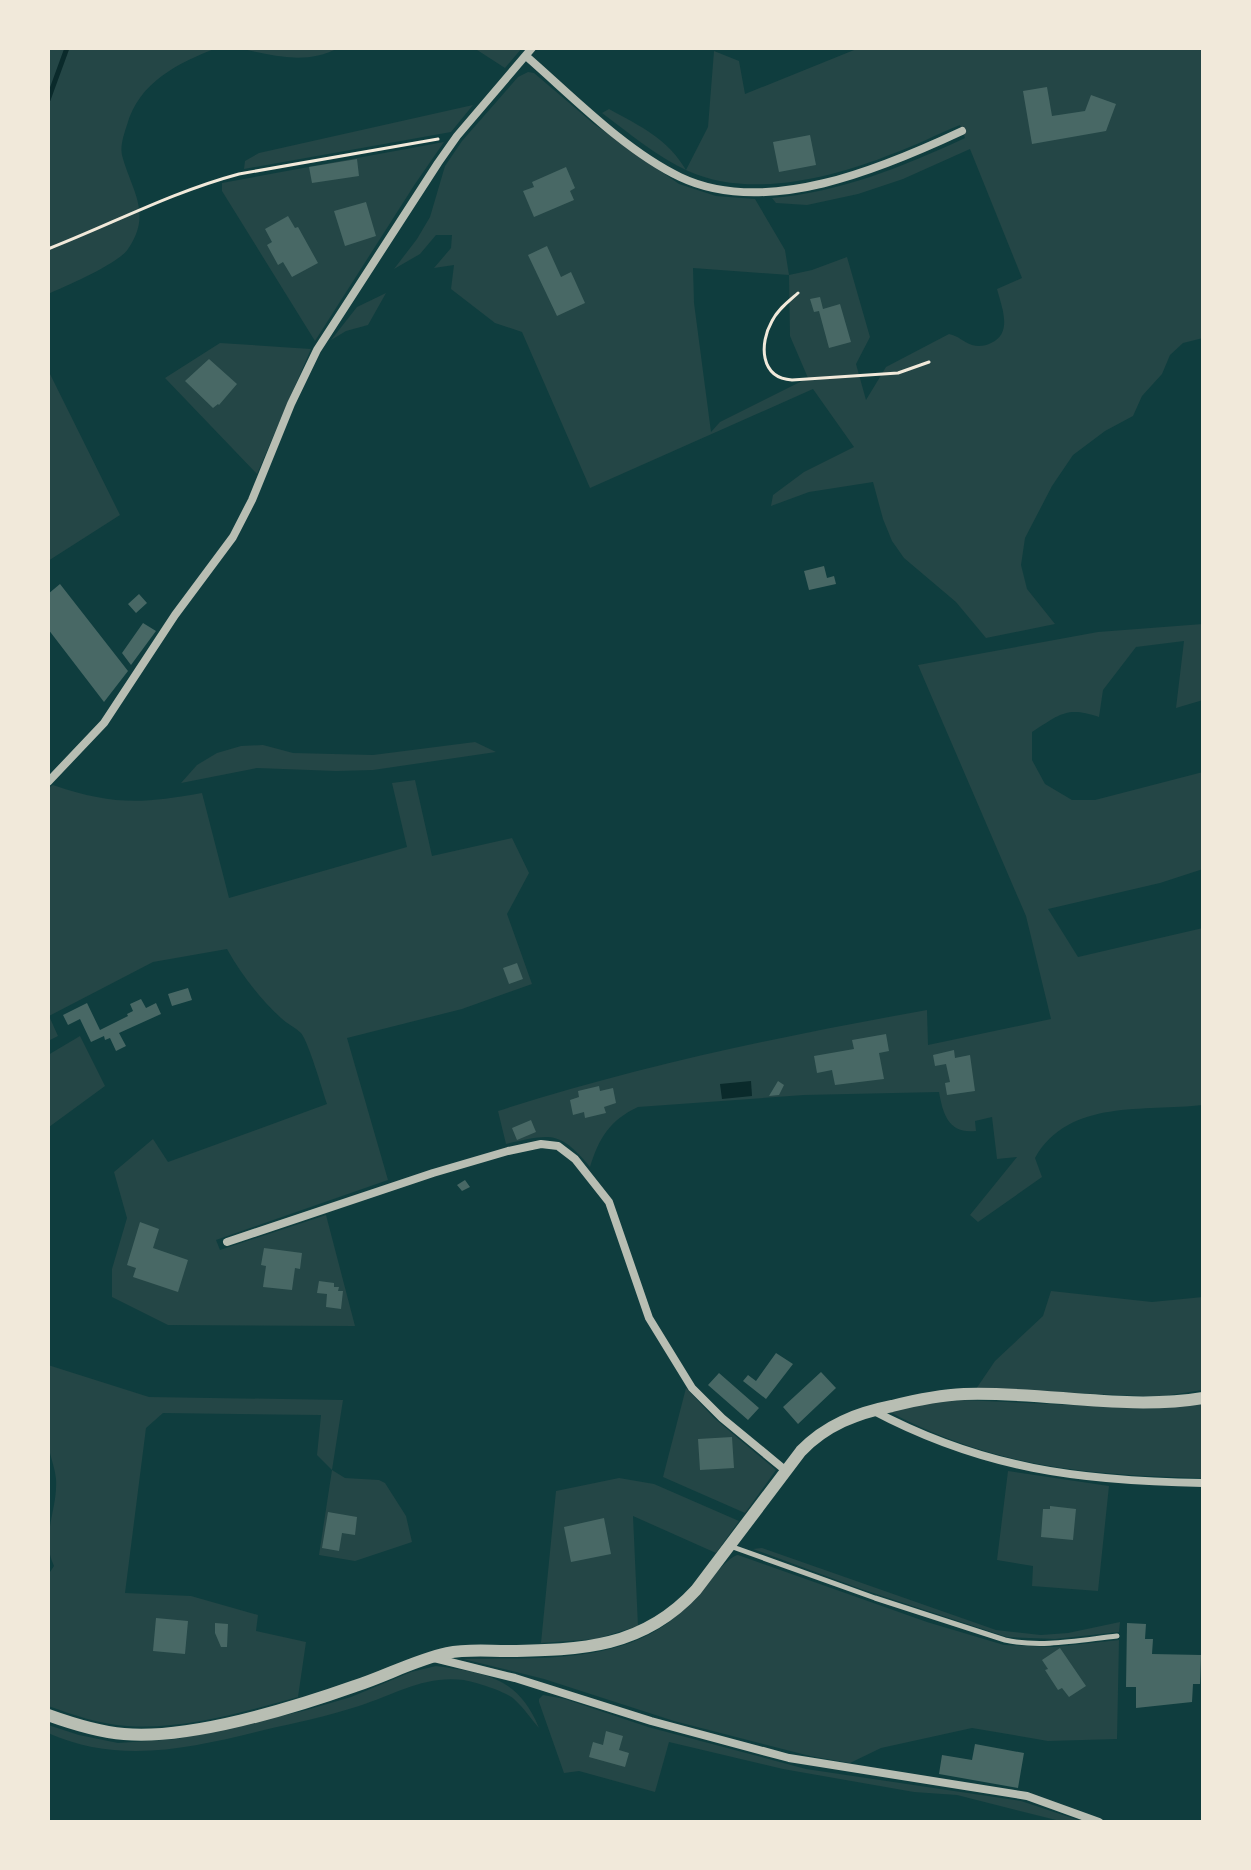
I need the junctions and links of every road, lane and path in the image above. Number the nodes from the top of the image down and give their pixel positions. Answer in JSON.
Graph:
{"nodes":[{"id":1,"x":532,"y":48,"type":"edge"},
{"id":2,"x":526,"y":56,"type":"junction"},
{"id":3,"x":962,"y":131,"type":"dead end"},
{"id":4,"x":457,"y":136,"type":"junction"},
{"id":5,"x":48,"y":249,"type":"edge"},
{"id":6,"x":798,"y":293,"type":"dead end"},
{"id":7,"x":929,"y":362,"type":"dead end"},
{"id":8,"x":48,"y":782,"type":"edge"},
{"id":9,"x":227,"y":1242,"type":"dead end"},
{"id":10,"x":1203,"y":1398,"type":"edge"},
{"id":11,"x":872,"y":1410,"type":"junction"},
{"id":12,"x":785,"y":1470,"type":"junction"},
{"id":13,"x":1203,"y":1483,"type":"edge"},
{"id":14,"x":729,"y":1545,"type":"junction"},
{"id":15,"x":1117,"y":1636,"type":"dead end"},
{"id":16,"x":432,"y":1657,"type":"junction"},
{"id":17,"x":48,"y":1715,"type":"edge"},
{"id":18,"x":1099,"y":1822,"type":"edge"}],
"edges":[{"from":1,"to":2,"type":"street"},
{"from":2,"to":3,"type":"street"},
{"from":2,"to":4,"type":"street"},
{"from":4,"to":5,"type":"path"},
{"from":4,"to":8,"type":"street"},
{"from":6,"to":7,"type":"path"},
{"from":9,"to":12,"type":"street"},
{"from":10,"to":11,"type":"street"},
{"from":11,"to":12,"type":"street"},
{"from":11,"to":13,"type":"street"},
{"from":12,"to":14,"type":"street"},
{"from":14,"to":15,"type":"lane"},
{"from":14,"to":16,"type":"street"},
{"from":16,"to":17,"type":"street"},
{"from":16,"to":18,"type":"street"}]}
